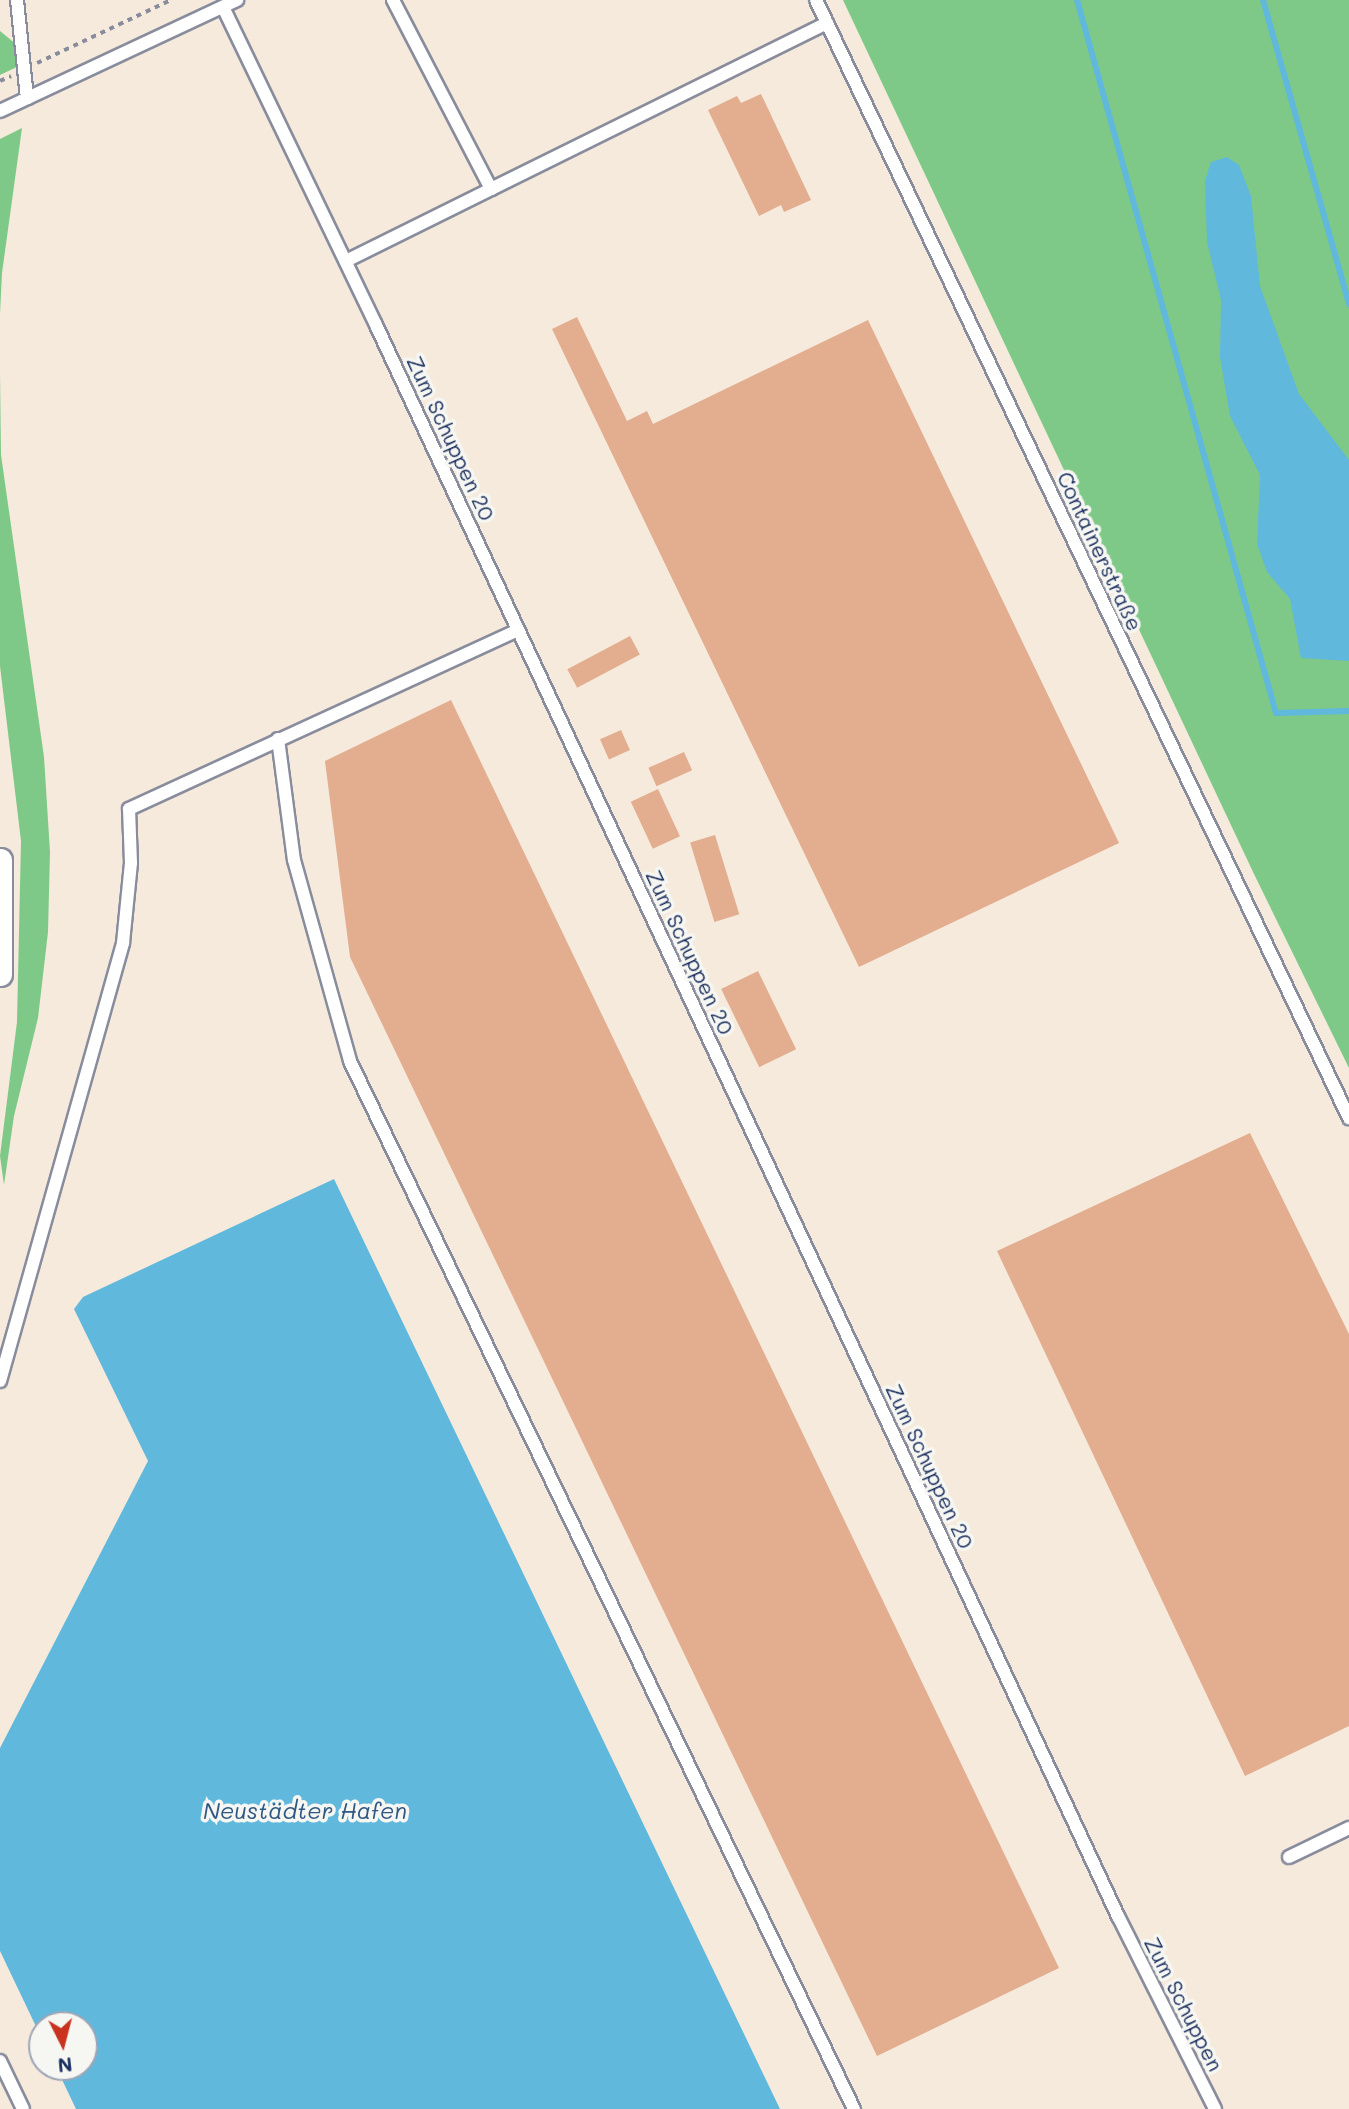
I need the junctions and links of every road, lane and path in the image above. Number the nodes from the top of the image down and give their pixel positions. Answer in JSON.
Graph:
{"nodes":[{"id":1,"x":18,"y":0,"type":"edge"},
{"id":2,"x":171,"y":0,"type":"edge"},
{"id":3,"x":237,"y":0,"type":"edge"},
{"id":4,"x":393,"y":0,"type":"edge"},
{"id":5,"x":816,"y":0,"type":"edge"},
{"id":6,"x":223,"y":7,"type":"junction"},
{"id":7,"x":827,"y":23,"type":"junction"},
{"id":8,"x":24,"y":69,"type":"junction"},
{"id":9,"x":0,"y":81,"type":"edge"},
{"id":10,"x":27,"y":98,"type":"junction"},
{"id":11,"x":0,"y":111,"type":"edge"},
{"id":12,"x":491,"y":189,"type":"junction"},
{"id":13,"x":346,"y":261,"type":"junction"},
{"id":14,"x":518,"y":630,"type":"junction"},
{"id":15,"x":278,"y":739,"type":"junction"},
{"id":16,"x":0,"y":860,"type":"edge"},
{"id":17,"x":0,"y":974,"type":"edge"},
{"id":18,"x":1349,"y":1118,"type":"edge"},
{"id":19,"x":0,"y":1381,"type":"edge"},
{"id":20,"x":1349,"y":1828,"type":"edge"},
{"id":21,"x":1289,"y":1857,"type":"dead end"},
{"id":22,"x":1118,"y":1916,"type":"joint"},
{"id":23,"x":0,"y":2061,"type":"edge"},
{"id":24,"x":23,"y":2109,"type":"edge"},
{"id":25,"x":854,"y":2109,"type":"edge"},
{"id":26,"x":1215,"y":2109,"type":"edge"}],
"edges":[{"from":1,"to":8,"type":"lane"},
{"from":2,"to":8,"type":"path"},
{"from":3,"to":6,"type":"lane"},
{"from":4,"to":12,"type":"lane"},
{"from":5,"to":7,"type":"lane","name":"Containerstraße"},
{"from":6,"to":10,"type":"lane"},
{"from":6,"to":13,"type":"lane","name":"Zum Schuppen 20"},
{"from":7,"to":12,"type":"lane"},
{"from":7,"to":18,"type":"lane","name":"Containerstraße"},
{"from":8,"to":9,"type":"path"},
{"from":8,"to":10,"type":"lane"},
{"from":10,"to":11,"type":"lane"},
{"from":12,"to":13,"type":"lane"},
{"from":13,"to":14,"type":"lane","name":"Zum Schuppen 20"},
{"from":14,"to":15,"type":"lane"},
{"from":14,"to":22,"type":"lane","name":"Zum Schuppen 20"},
{"from":15,"to":19,"type":"lane"},
{"from":15,"to":25,"type":"lane"},
{"from":16,"to":17,"type":"street"},
{"from":20,"to":21,"type":"lane"},
{"from":22,"to":26,"type":"lane","name":"Zum Schuppen"},
{"from":23,"to":24,"type":"lane"}]}
